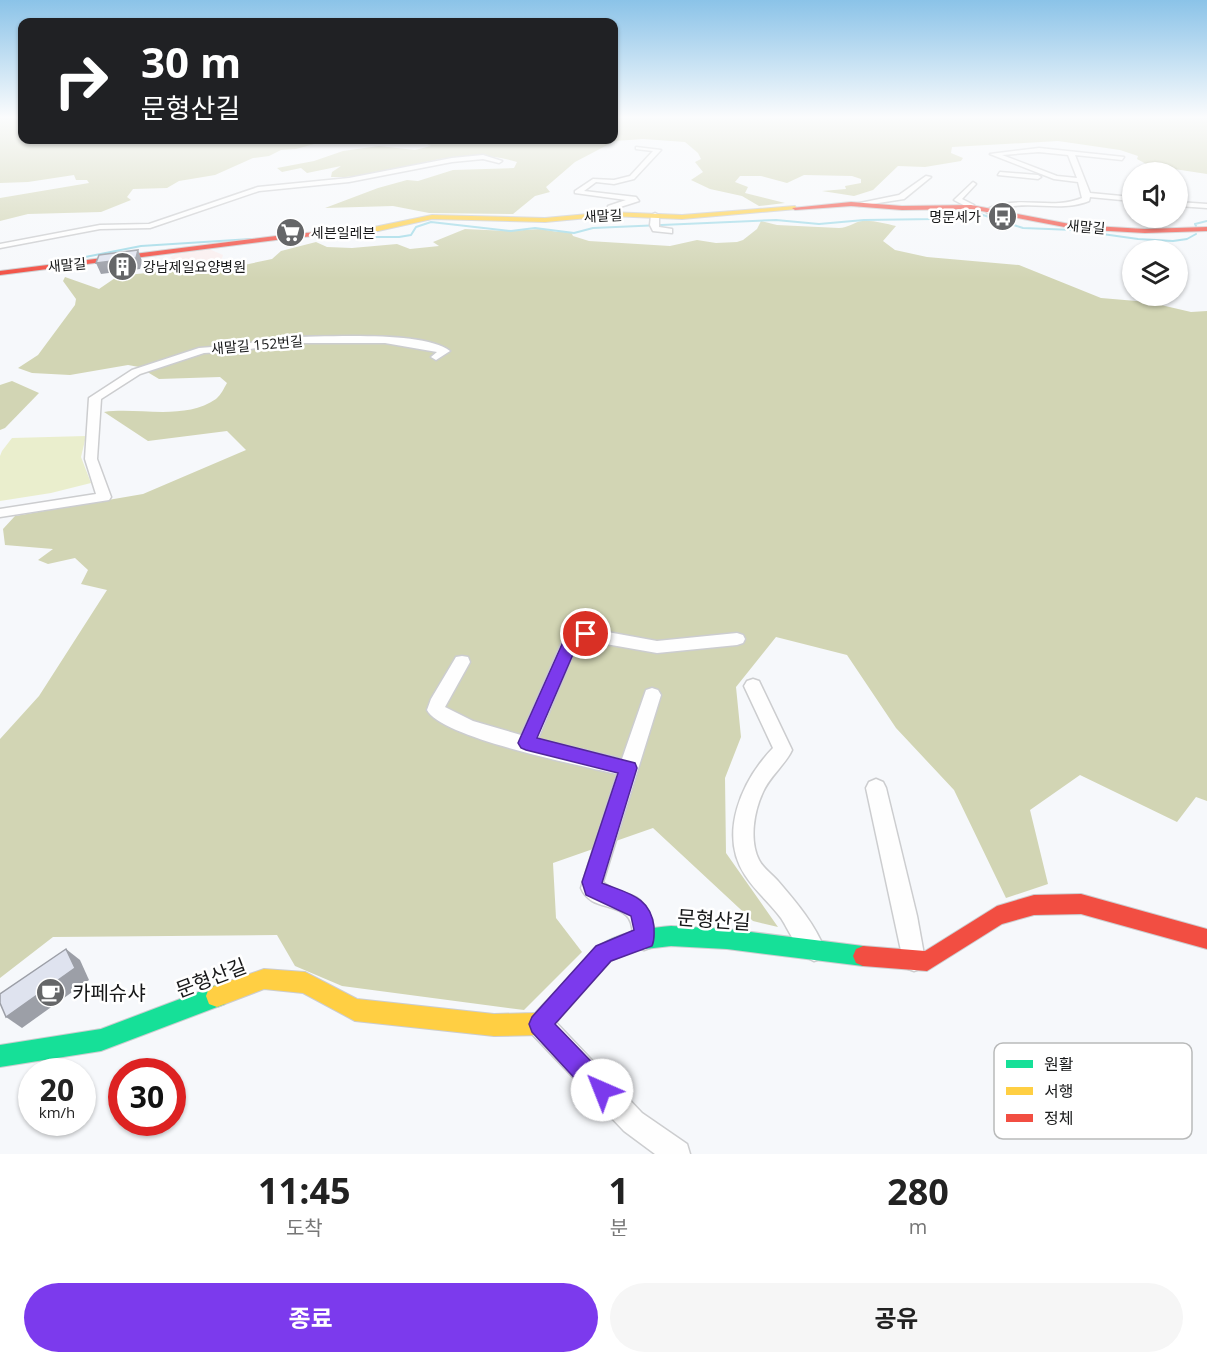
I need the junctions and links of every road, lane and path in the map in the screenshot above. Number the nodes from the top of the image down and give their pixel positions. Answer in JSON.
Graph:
{"nodes":[{"id":1,"x":391,"y":172,"type":"edge"},
{"id":2,"x":638,"y":172,"type":"edge"},
{"id":3,"x":1040,"y":172,"type":"edge"},
{"id":4,"x":1078,"y":172,"type":"edge"},
{"id":5,"x":1000,"y":174,"type":"dead end"},
{"id":6,"x":928,"y":177,"type":"dead end"},
{"id":7,"x":1056,"y":178,"type":"junction"},
{"id":8,"x":1082,"y":180,"type":"junction"},
{"id":9,"x":973,"y":184,"type":"dead end"},
{"id":10,"x":1086,"y":195,"type":"junction"},
{"id":11,"x":1122,"y":199,"type":"edge"},
{"id":12,"x":1188,"y":203,"type":"edge"},
{"id":13,"x":859,"y":204,"type":"junction"},
{"id":14,"x":1207,"y":206,"type":"edge"},
{"id":15,"x":971,"y":207,"type":"junction"},
{"id":16,"x":990,"y":211,"type":"junction"},
{"id":17,"x":610,"y":214,"type":"junction"},
{"id":18,"x":655,"y":223,"type":"junction"},
{"id":19,"x":1207,"y":229,"type":"edge"},
{"id":20,"x":669,"y":231,"type":"dead end"},
{"id":21,"x":0,"y":246,"type":"edge"},
{"id":22,"x":0,"y":273,"type":"edge"},
{"id":23,"x":436,"y":357,"type":"dead end"},
{"id":24,"x":0,"y":513,"type":"edge"},
{"id":25,"x":737,"y":639,"type":"dead end"},
{"id":26,"x":462,"y":662,"type":"dead end"},
{"id":27,"x":753,"y":686,"type":"dead end"},
{"id":28,"x":652,"y":695,"type":"dead end"},
{"id":29,"x":526,"y":743,"type":"junction"},
{"id":30,"x":628,"y":768,"type":"junction"},
{"id":31,"x":876,"y":788,"type":"dead end"},
{"id":32,"x":644,"y":939,"type":"junction"},
{"id":33,"x":1207,"y":939,"type":"edge"},
{"id":34,"x":814,"y":950,"type":"junction"},
{"id":35,"x":914,"y":960,"type":"junction"},
{"id":36,"x":540,"y":1024,"type":"junction"},
{"id":37,"x":0,"y":1056,"type":"edge"},
{"id":38,"x":677,"y":1154,"type":"edge"}],
"edges":[{"from":1,"to":21,"type":"street"},
{"from":2,"to":17,"type":"street"},
{"from":3,"to":7,"type":"street"},
{"from":4,"to":8,"type":"street"},
{"from":5,"to":7,"type":"street"},
{"from":6,"to":13,"type":"street"},
{"from":7,"to":8,"type":"street"},
{"from":8,"to":10,"type":"street"},
{"from":9,"to":15,"type":"street"},
{"from":10,"to":11,"type":"street"},
{"from":10,"to":16,"type":"street"},
{"from":12,"to":14,"type":"street"},
{"from":13,"to":15,"type":"street","name":"새말길"},
{"from":13,"to":18,"type":"street","name":"새말길"},
{"from":15,"to":16,"type":"street","name":"새말길"},
{"from":16,"to":19,"type":"street","name":"새말길"},
{"from":17,"to":18,"type":"street","name":"새말길"},
{"from":17,"to":22,"type":"street","name":"새말길"},
{"from":18,"to":20,"type":"street"},
{"from":23,"to":24,"type":"street","name":"새말길 152번길"},
{"from":25,"to":29,"type":"street"},
{"from":26,"to":29,"type":"street"},
{"from":27,"to":34,"type":"street"},
{"from":28,"to":30,"type":"street"},
{"from":29,"to":30,"type":"street"},
{"from":30,"to":32,"type":"street"},
{"from":31,"to":35,"type":"street"},
{"from":32,"to":34,"type":"street","name":"문형산길"},
{"from":32,"to":36,"type":"street","name":"문형산길"},
{"from":33,"to":35,"type":"street","name":"문형산길"},
{"from":34,"to":35,"type":"street","name":"문형산길"},
{"from":36,"to":37,"type":"street","name":"문형산길"},
{"from":36,"to":38,"type":"street"}]}
